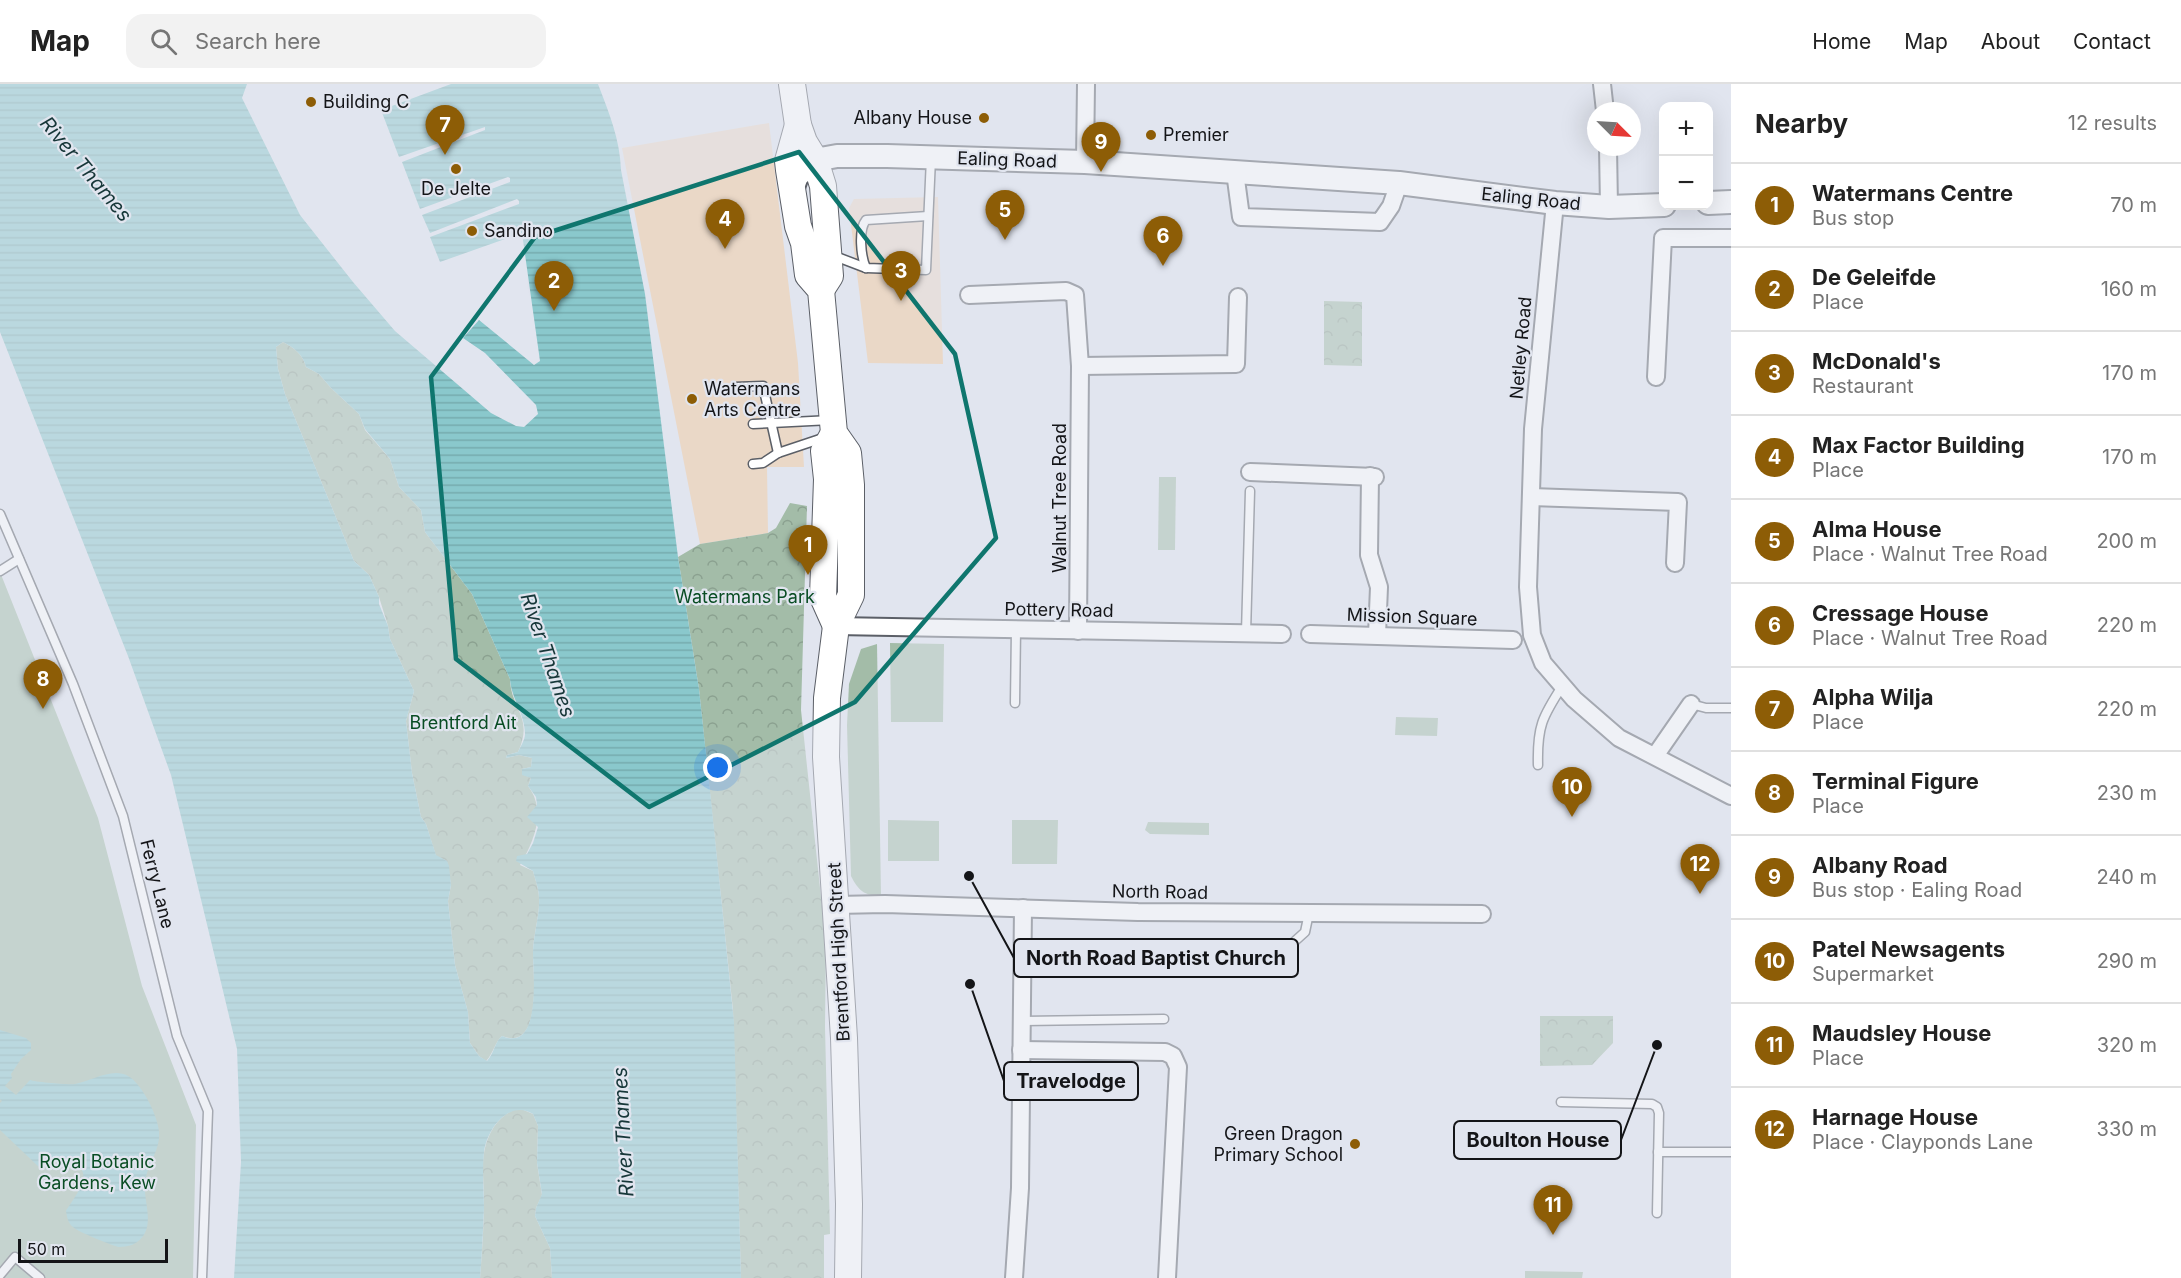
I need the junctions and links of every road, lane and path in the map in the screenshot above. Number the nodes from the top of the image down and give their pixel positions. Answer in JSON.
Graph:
{"nodes":[{"id":1,"x":792,"y":84,"type":"edge"},
{"id":2,"x":1086,"y":84,"type":"edge"},
{"id":3,"x":1602,"y":84,"type":"edge"},
{"id":4,"x":1604,"y":102,"type":"edge"},
{"id":5,"x":798,"y":125,"type":"junction"},
{"id":6,"x":1608,"y":156,"type":"edge"},
{"id":7,"x":931,"y":157,"type":"junction"},
{"id":8,"x":815,"y":160,"type":"junction"},
{"id":9,"x":1085,"y":162,"type":"junction"},
{"id":10,"x":1235,"y":172,"type":"junction"},
{"id":11,"x":1399,"y":183,"type":"junction"},
{"id":12,"x":793,"y":187,"type":"junction"},
{"id":13,"x":1731,"y":202,"type":"edge"},
{"id":14,"x":1555,"y":203,"type":"junction"},
{"id":15,"x":1713,"y":203,"type":"edge"},
{"id":16,"x":1659,"y":205,"type":"edge"},
{"id":17,"x":1610,"y":207,"type":"junction"},
{"id":18,"x":928,"y":216,"type":"junction"},
{"id":19,"x":1731,"y":238,"type":"edge"},
{"id":20,"x":829,"y":254,"type":"junction"},
{"id":21,"x":866,"y":268,"type":"junction"},
{"id":22,"x":821,"y":290,"type":"junction"},
{"id":23,"x":969,"y":295,"type":"dead end"},
{"id":24,"x":1238,"y":297,"type":"dead end"},
{"id":25,"x":1080,"y":366,"type":"junction"},
{"id":26,"x":1656,"y":377,"type":"dead end"},
{"id":27,"x":735,"y":387,"type":"dead end"},
{"id":28,"x":753,"y":424,"type":"dead end"},
{"id":29,"x":772,"y":424,"type":"junction"},
{"id":30,"x":833,"y":426,"type":"junction"},
{"id":31,"x":778,"y":453,"type":"junction"},
{"id":32,"x":753,"y":464,"type":"dead end"},
{"id":33,"x":1250,"y":472,"type":"dead end"},
{"id":34,"x":1250,"y":491,"type":"dead end"},
{"id":35,"x":1531,"y":497,"type":"junction"},
{"id":36,"x":0,"y":514,"type":"edge"},
{"id":37,"x":19,"y":559,"type":"junction"},
{"id":38,"x":1675,"y":563,"type":"dead end"},
{"id":39,"x":0,"y":571,"type":"edge"},
{"id":40,"x":836,"y":626,"type":"junction"},
{"id":41,"x":1016,"y":629,"type":"junction"},
{"id":42,"x":1078,"y":631,"type":"junction"},
{"id":43,"x":1246,"y":633,"type":"junction"},
{"id":44,"x":1282,"y":634,"type":"dead end"},
{"id":45,"x":1310,"y":634,"type":"dead end"},
{"id":46,"x":1377,"y":635,"type":"junction"},
{"id":47,"x":1513,"y":640,"type":"dead end"},
{"id":48,"x":1563,"y":685,"type":"junction"},
{"id":49,"x":1015,"y":703,"type":"dead end"},
{"id":50,"x":1691,"y":704,"type":"joint"},
{"id":51,"x":1731,"y":708,"type":"edge"},
{"id":52,"x":1656,"y":756,"type":"junction"},
{"id":53,"x":1538,"y":765,"type":"dead end"},
{"id":54,"x":1731,"y":796,"type":"edge"},
{"id":55,"x":836,"y":905,"type":"junction"},
{"id":56,"x":1023,"y":908,"type":"junction"},
{"id":57,"x":1309,"y":913,"type":"junction"},
{"id":58,"x":1482,"y":914,"type":"dead end"},
{"id":59,"x":1232,"y":950,"type":"dead end"},
{"id":60,"x":1164,"y":1019,"type":"dead end"},
{"id":61,"x":1023,"y":1021,"type":"junction"},
{"id":62,"x":1022,"y":1050,"type":"junction"},
{"id":63,"x":1561,"y":1102,"type":"dead end"},
{"id":64,"x":1658,"y":1152,"type":"junction"},
{"id":65,"x":1731,"y":1152,"type":"edge"},
{"id":66,"x":1657,"y":1213,"type":"dead end"},
{"id":67,"x":0,"y":1275,"type":"edge"},
{"id":68,"x":40,"y":1278,"type":"edge"},
{"id":69,"x":202,"y":1278,"type":"edge"},
{"id":70,"x":848,"y":1278,"type":"edge"},
{"id":71,"x":1014,"y":1278,"type":"edge"},
{"id":72,"x":1167,"y":1278,"type":"edge"}],
"edges":[{"from":1,"to":5,"type":"main road","name":"Brentford High Street"},
{"from":2,"to":9,"type":"street"},
{"from":3,"to":4,"type":"street"},
{"from":5,"to":8,"type":"main road","name":"Brentford High Street"},
{"from":5,"to":12,"type":"main road","name":"Brentford High Street"},
{"from":6,"to":17,"type":"street"},
{"from":7,"to":8,"type":"main road","name":"Ealing Road"},
{"from":7,"to":9,"type":"main road","name":"Ealing Road"},
{"from":7,"to":18,"type":"lane"},
{"from":8,"to":12,"type":"main road"},
{"from":8,"to":20,"type":"main road","name":"Brentford High Street"},
{"from":9,"to":10,"type":"main road","name":"Ealing Road"},
{"from":10,"to":11,"type":"main road","name":"Ealing Road"},
{"from":10,"to":11,"type":"street"},
{"from":11,"to":14,"type":"main road","name":"Ealing Road"},
{"from":12,"to":22,"type":"main road","name":"Brentford High Street"},
{"from":13,"to":15,"type":"main road"},
{"from":14,"to":17,"type":"main road","name":"Ealing Road"},
{"from":14,"to":35,"type":"street","name":"Netley Road"},
{"from":16,"to":17,"type":"main road","name":"Ealing Road"},
{"from":18,"to":21,"type":"lane"},
{"from":18,"to":21,"type":"lane"},
{"from":19,"to":26,"type":"street"},
{"from":20,"to":21,"type":"lane"},
{"from":20,"to":22,"type":"main road","name":"Brentford High Street"},
{"from":22,"to":30,"type":"main road","name":"Brentford High Street"},
{"from":23,"to":25,"type":"street","name":"Walnut Tree Road"},
{"from":24,"to":25,"type":"street"},
{"from":25,"to":42,"type":"street","name":"Walnut Tree Road"},
{"from":27,"to":29,"type":"lane"},
{"from":28,"to":29,"type":"lane"},
{"from":29,"to":30,"type":"lane"},
{"from":29,"to":31,"type":"lane"},
{"from":30,"to":31,"type":"lane"},
{"from":30,"to":40,"type":"main road","name":"Brentford High Street"},
{"from":31,"to":32,"type":"lane"},
{"from":33,"to":46,"type":"street"},
{"from":34,"to":43,"type":"lane"},
{"from":35,"to":38,"type":"street"},
{"from":35,"to":48,"type":"street","name":"Netley Road"},
{"from":36,"to":37,"type":"lane","name":"Ferry Lane"},
{"from":37,"to":39,"type":"lane"},
{"from":37,"to":69,"type":"lane","name":"Ferry Lane"},
{"from":40,"to":41,"type":"street","name":"Pottery Road"},
{"from":40,"to":55,"type":"main road","name":"Brentford High Street"},
{"from":41,"to":42,"type":"street","name":"Pottery Road"},
{"from":41,"to":49,"type":"lane"},
{"from":42,"to":43,"type":"street","name":"Pottery Road"},
{"from":43,"to":44,"type":"street","name":"Pottery Road"},
{"from":45,"to":46,"type":"street","name":"Mission Square"},
{"from":46,"to":47,"type":"street","name":"Mission Square"},
{"from":48,"to":52,"type":"street"},
{"from":48,"to":53,"type":"lane"},
{"from":50,"to":51,"type":"lane"},
{"from":50,"to":52,"type":"street"},
{"from":52,"to":54,"type":"street"},
{"from":55,"to":56,"type":"street","name":"North Road"},
{"from":55,"to":70,"type":"main road","name":"Brentford High Street"},
{"from":56,"to":57,"type":"street","name":"North Road"},
{"from":56,"to":61,"type":"street"},
{"from":57,"to":58,"type":"street","name":"North Road"},
{"from":57,"to":59,"type":"lane"},
{"from":60,"to":61,"type":"lane"},
{"from":61,"to":62,"type":"street"},
{"from":62,"to":71,"type":"street"},
{"from":62,"to":72,"type":"street"},
{"from":63,"to":64,"type":"lane"},
{"from":64,"to":65,"type":"lane"},
{"from":64,"to":66,"type":"lane"},
{"from":67,"to":68,"type":"lane"}]}
